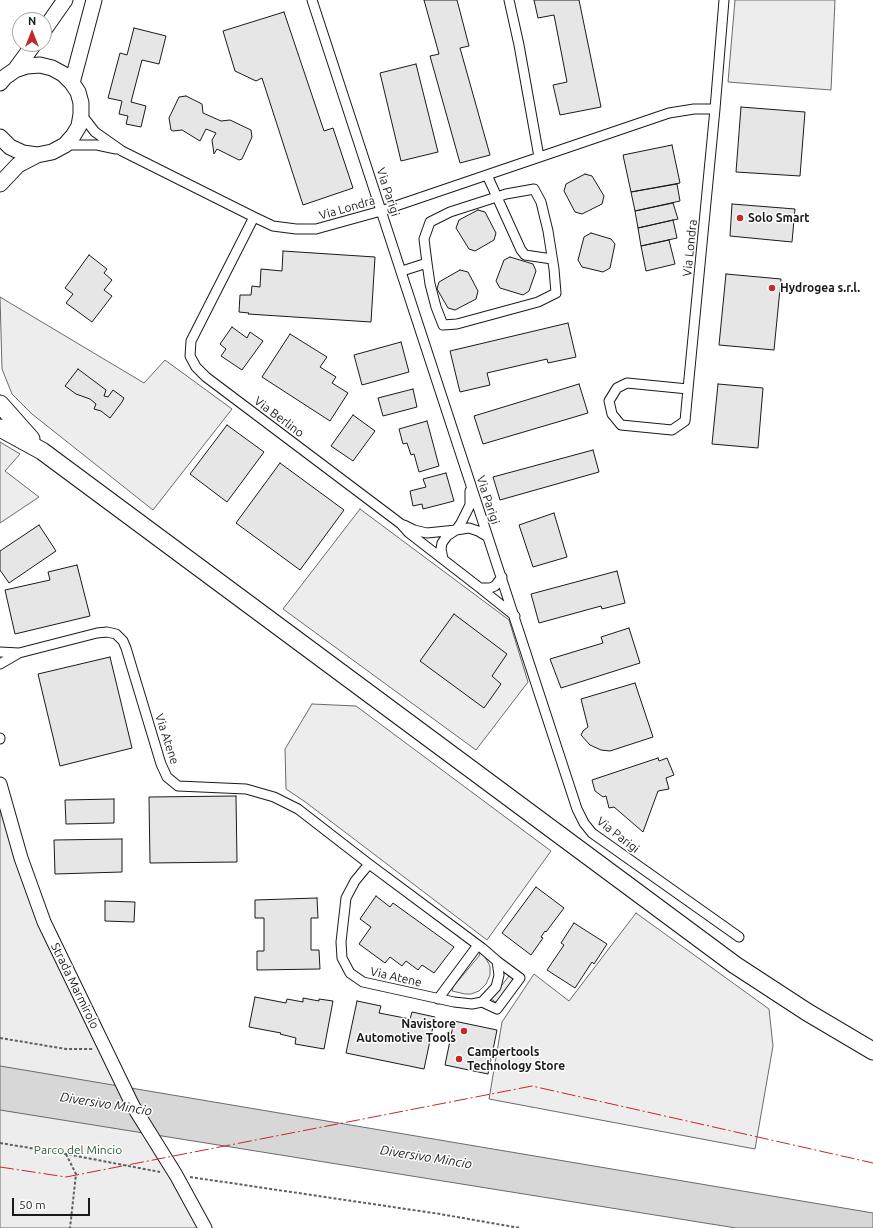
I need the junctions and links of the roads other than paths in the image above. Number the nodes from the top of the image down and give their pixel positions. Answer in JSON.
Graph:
{"nodes":[{"id":1,"x":65,"y":0,"type":"edge"},
{"id":2,"x":94,"y":0,"type":"edge"},
{"id":3,"x":312,"y":0,"type":"edge"},
{"id":4,"x":509,"y":0,"type":"edge"},
{"id":5,"x":724,"y":0,"type":"edge"},
{"id":6,"x":52,"y":19,"type":"edge"},
{"id":7,"x":28,"y":52,"type":"edge"},
{"id":8,"x":15,"y":70,"type":"junction"},
{"id":9,"x":0,"y":83,"type":"edge"},
{"id":10,"x":72,"y":83,"type":"junction"},
{"id":11,"x":715,"y":109,"type":"junction"},
{"id":12,"x":81,"y":114,"type":"junction"},
{"id":13,"x":0,"y":137,"type":"edge"},
{"id":14,"x":65,"y":145,"type":"junction"},
{"id":15,"x":122,"y":151,"type":"junction"},
{"id":16,"x":37,"y":155,"type":"junction"},
{"id":17,"x":539,"y":157,"type":"junction"},
{"id":18,"x":487,"y":175,"type":"junction"},
{"id":19,"x":0,"y":184,"type":"edge"},
{"id":20,"x":496,"y":197,"type":"junction"},
{"id":21,"x":381,"y":211,"type":"junction"},
{"id":22,"x":254,"y":217,"type":"junction"},
{"id":23,"x":552,"y":259,"type":"junction"},
{"id":24,"x":427,"y":263,"type":"junction"},
{"id":25,"x":402,"y":271,"type":"junction"},
{"id":26,"x":688,"y":389,"type":"junction"},
{"id":27,"x":0,"y":404,"type":"edge"},
{"id":28,"x":0,"y":428,"type":"edge"},
{"id":29,"x":42,"y":451,"type":"junction"},
{"id":30,"x":470,"y":482,"type":"junction"},
{"id":31,"x":401,"y":524,"type":"junction"},
{"id":32,"x":456,"y":530,"type":"junction"},
{"id":33,"x":488,"y":537,"type":"junction"},
{"id":34,"x":443,"y":558,"type":"junction"},
{"id":35,"x":502,"y":577,"type":"junction"},
{"id":36,"x":480,"y":588,"type":"junction"},
{"id":37,"x":515,"y":616,"type":"junction"},
{"id":38,"x":0,"y":652,"type":"edge"},
{"id":39,"x":19,"y":653,"type":"junction"},
{"id":40,"x":0,"y":664,"type":"edge"},
{"id":41,"x":0,"y":784,"type":"edge"},
{"id":42,"x":369,"y":864,"type":"junction"},
{"id":43,"x":738,"y":937,"type":"dead end"},
{"id":44,"x":478,"y":945,"type":"junction"},
{"id":45,"x":497,"y":961,"type":"junction"},
{"id":46,"x":438,"y":998,"type":"junction"},
{"id":47,"x":482,"y":1002,"type":"junction"},
{"id":48,"x":873,"y":1051,"type":"edge"},
{"id":49,"x":206,"y":1228,"type":"edge"}],
"edges":[{"from":1,"to":6,"type":"main road"},
{"from":2,"to":10,"type":"main road"},
{"from":3,"to":21,"type":"street","name":"Via Parigi"},
{"from":4,"to":17,"type":"street"},
{"from":5,"to":11,"type":"street","name":"Via Londra"},
{"from":7,"to":8,"type":"main road"},
{"from":8,"to":9,"type":"main road"},
{"from":8,"to":10,"type":"main road"},
{"from":10,"to":12,"type":"main road"},
{"from":11,"to":17,"type":"street","name":"Via Londra"},
{"from":11,"to":26,"type":"street","name":"Via Londra"},
{"from":12,"to":14,"type":"main road"},
{"from":12,"to":15,"type":"street","name":"Via Londra"},
{"from":13,"to":16,"type":"main road"},
{"from":14,"to":15,"type":"street","name":"Via Londra"},
{"from":14,"to":16,"type":"main road"},
{"from":15,"to":22,"type":"street","name":"Via Londra"},
{"from":16,"to":19,"type":"main road"},
{"from":17,"to":18,"type":"street","name":"Via Londra"},
{"from":18,"to":20,"type":"street"},
{"from":18,"to":21,"type":"street","name":"Via Londra"},
{"from":20,"to":23,"type":"street"},
{"from":20,"to":23,"type":"street"},
{"from":20,"to":24,"type":"street"},
{"from":21,"to":22,"type":"street","name":"Via Londra"},
{"from":21,"to":25,"type":"street","name":"Via Parigi"},
{"from":22,"to":31,"type":"street","name":"Via Berlino"},
{"from":23,"to":24,"type":"street"},
{"from":24,"to":25,"type":"street"},
{"from":25,"to":30,"type":"street","name":"Via Parigi"},
{"from":26,"to":26,"type":"street","name":"Via Londra"},
{"from":27,"to":29,"type":"highway"},
{"from":28,"to":29,"type":"highway"},
{"from":29,"to":48,"type":"highway"},
{"from":30,"to":32,"type":"street"},
{"from":30,"to":33,"type":"street","name":"Via Parigi"},
{"from":31,"to":32,"type":"street"},
{"from":31,"to":34,"type":"street","name":"Via Berlino"},
{"from":32,"to":33,"type":"street"},
{"from":32,"to":34,"type":"street"},
{"from":33,"to":35,"type":"street","name":"Via Parigi"},
{"from":34,"to":36,"type":"street","name":"Via Berlino"},
{"from":35,"to":36,"type":"street"},
{"from":35,"to":37,"type":"street","name":"Via Parigi"},
{"from":36,"to":37,"type":"street","name":"Via Berlino"},
{"from":37,"to":43,"type":"street","name":"Via Parigi"},
{"from":38,"to":39,"type":"street","name":"Via Atene"},
{"from":39,"to":40,"type":"street","name":"Via Atene"},
{"from":39,"to":42,"type":"street","name":"Via Atene"},
{"from":41,"to":49,"type":"main road","name":"Strada Marmirolo"},
{"from":42,"to":44,"type":"street","name":"Via Atene"},
{"from":42,"to":46,"type":"street","name":"Via Atene"},
{"from":44,"to":45,"type":"street","name":"Via Atene"},
{"from":44,"to":46,"type":"street"},
{"from":45,"to":47,"type":"street"},
{"from":45,"to":47,"type":"street","name":"Via Atene"},
{"from":46,"to":47,"type":"street","name":"Via Atene"}]}
